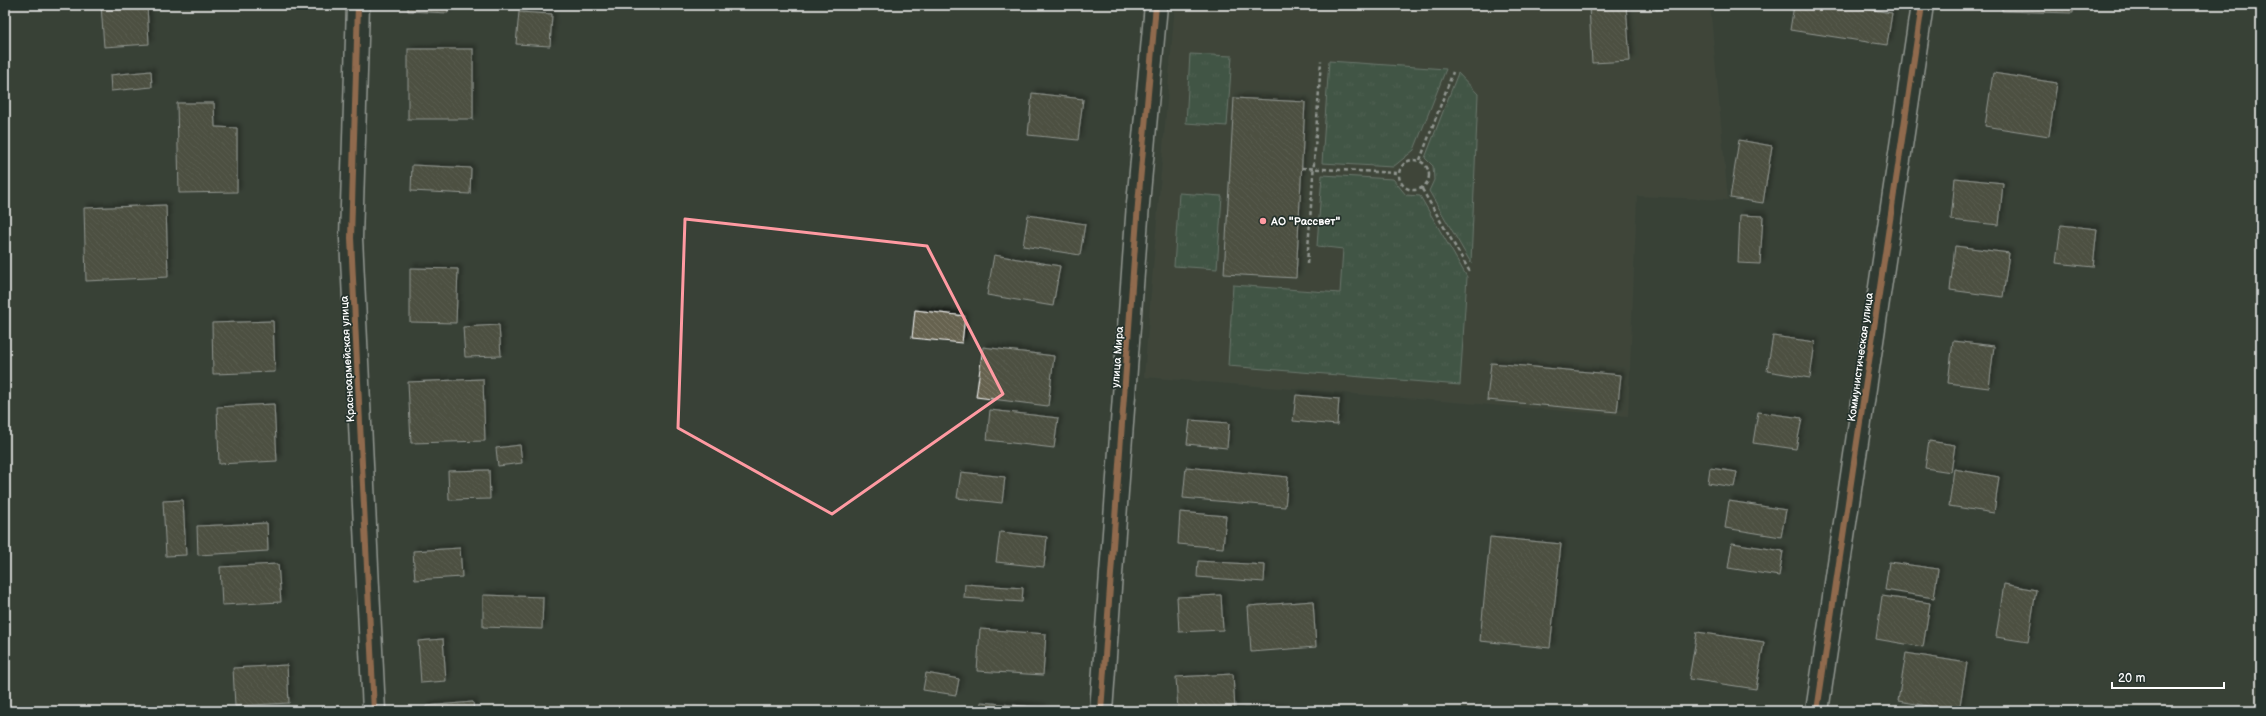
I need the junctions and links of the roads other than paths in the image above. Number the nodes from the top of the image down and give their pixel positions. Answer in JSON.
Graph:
{"nodes":[{"id":1,"x":358,"y":5,"type":"edge"},
{"id":2,"x":1156,"y":5,"type":"edge"},
{"id":3,"x":1922,"y":5,"type":"edge"},
{"id":4,"x":374,"y":711,"type":"edge"},
{"id":5,"x":1101,"y":711,"type":"edge"},
{"id":6,"x":1817,"y":711,"type":"edge"}],
"edges":[{"from":1,"to":4,"type":"street","name":"Красноармейская улица"},
{"from":2,"to":5,"type":"street","name":"улица Мира"},
{"from":3,"to":6,"type":"street","name":"Коммунистическая улица"}]}
